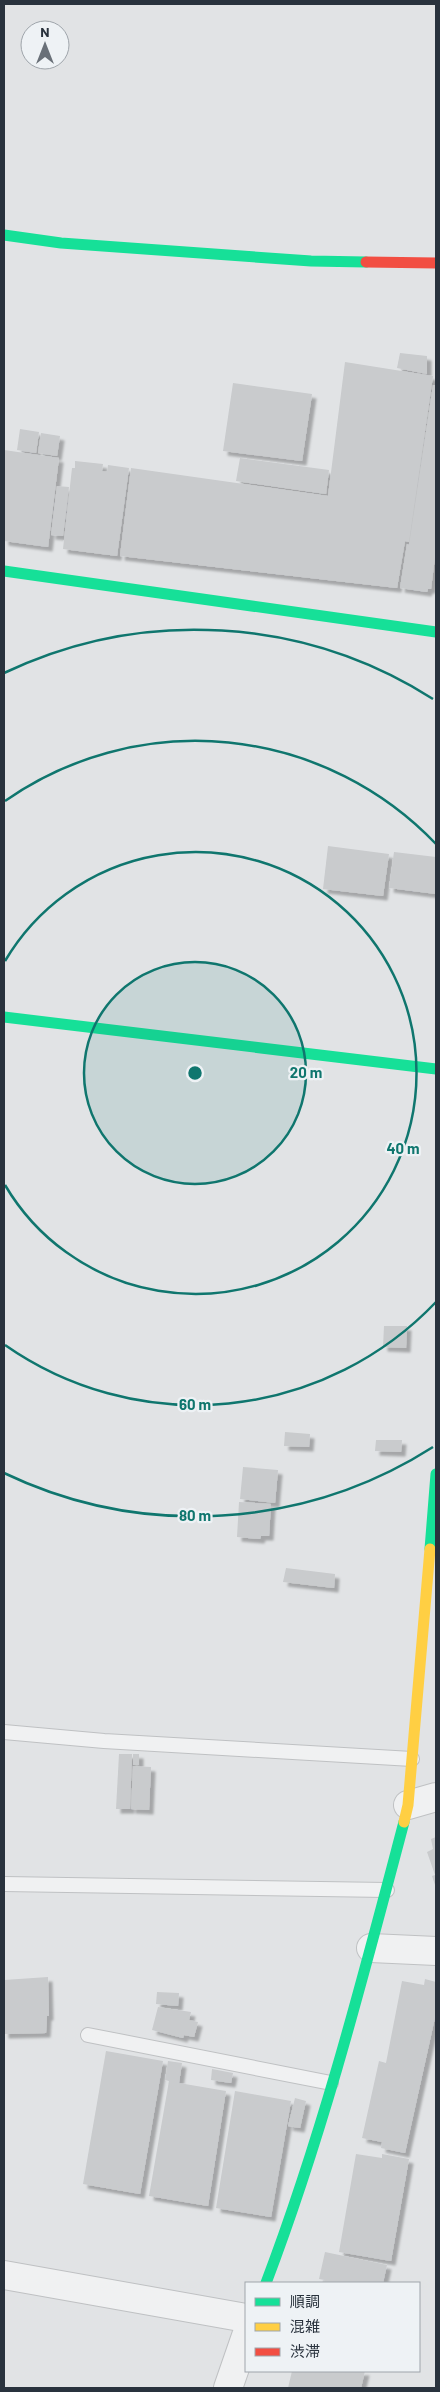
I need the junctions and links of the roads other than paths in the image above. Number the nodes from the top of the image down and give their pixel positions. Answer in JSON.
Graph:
{"nodes":[{"id":1,"x":4,"y":235,"type":"edge"},
{"id":2,"x":436,"y":263,"type":"edge"},
{"id":3,"x":4,"y":571,"type":"edge"},
{"id":4,"x":436,"y":632,"type":"edge"},
{"id":5,"x":4,"y":1017,"type":"edge"},
{"id":6,"x":436,"y":1069,"type":"edge"},
{"id":7,"x":436,"y":1474,"type":"edge"},
{"id":8,"x":434,"y":1531,"type":"edge"},
{"id":9,"x":4,"y":1732,"type":"edge"},
{"id":10,"x":412,"y":1758,"type":"junction"},
{"id":11,"x":436,"y":1797,"type":"edge"},
{"id":12,"x":408,"y":1805,"type":"junction"},
{"id":13,"x":4,"y":1884,"type":"edge"},
{"id":14,"x":386,"y":1890,"type":"junction"},
{"id":15,"x":371,"y":1948,"type":"junction"},
{"id":16,"x":436,"y":1952,"type":"edge"},
{"id":17,"x":88,"y":2035,"type":"dead end"},
{"id":18,"x":331,"y":2083,"type":"junction"},
{"id":19,"x":4,"y":2276,"type":"edge"},
{"id":20,"x":266,"y":2282,"type":"edge"},
{"id":21,"x":245,"y":2318,"type":"edge"},
{"id":22,"x":245,"y":2339,"type":"edge"},
{"id":23,"x":228,"y":2388,"type":"edge"}],
"edges":[{"from":1,"to":2,"type":"street"},
{"from":3,"to":4,"type":"street"},
{"from":5,"to":6,"type":"street"},
{"from":7,"to":8,"type":"street"},
{"from":8,"to":10,"type":"street"},
{"from":9,"to":10,"type":"lane"},
{"from":10,"to":12,"type":"street"},
{"from":11,"to":12,"type":"street"},
{"from":12,"to":14,"type":"street"},
{"from":13,"to":14,"type":"lane"},
{"from":14,"to":15,"type":"street"},
{"from":15,"to":16,"type":"street"},
{"from":15,"to":18,"type":"street"},
{"from":17,"to":18,"type":"lane"},
{"from":18,"to":20,"type":"street"},
{"from":19,"to":21,"type":"street"},
{"from":22,"to":23,"type":"street"}]}
